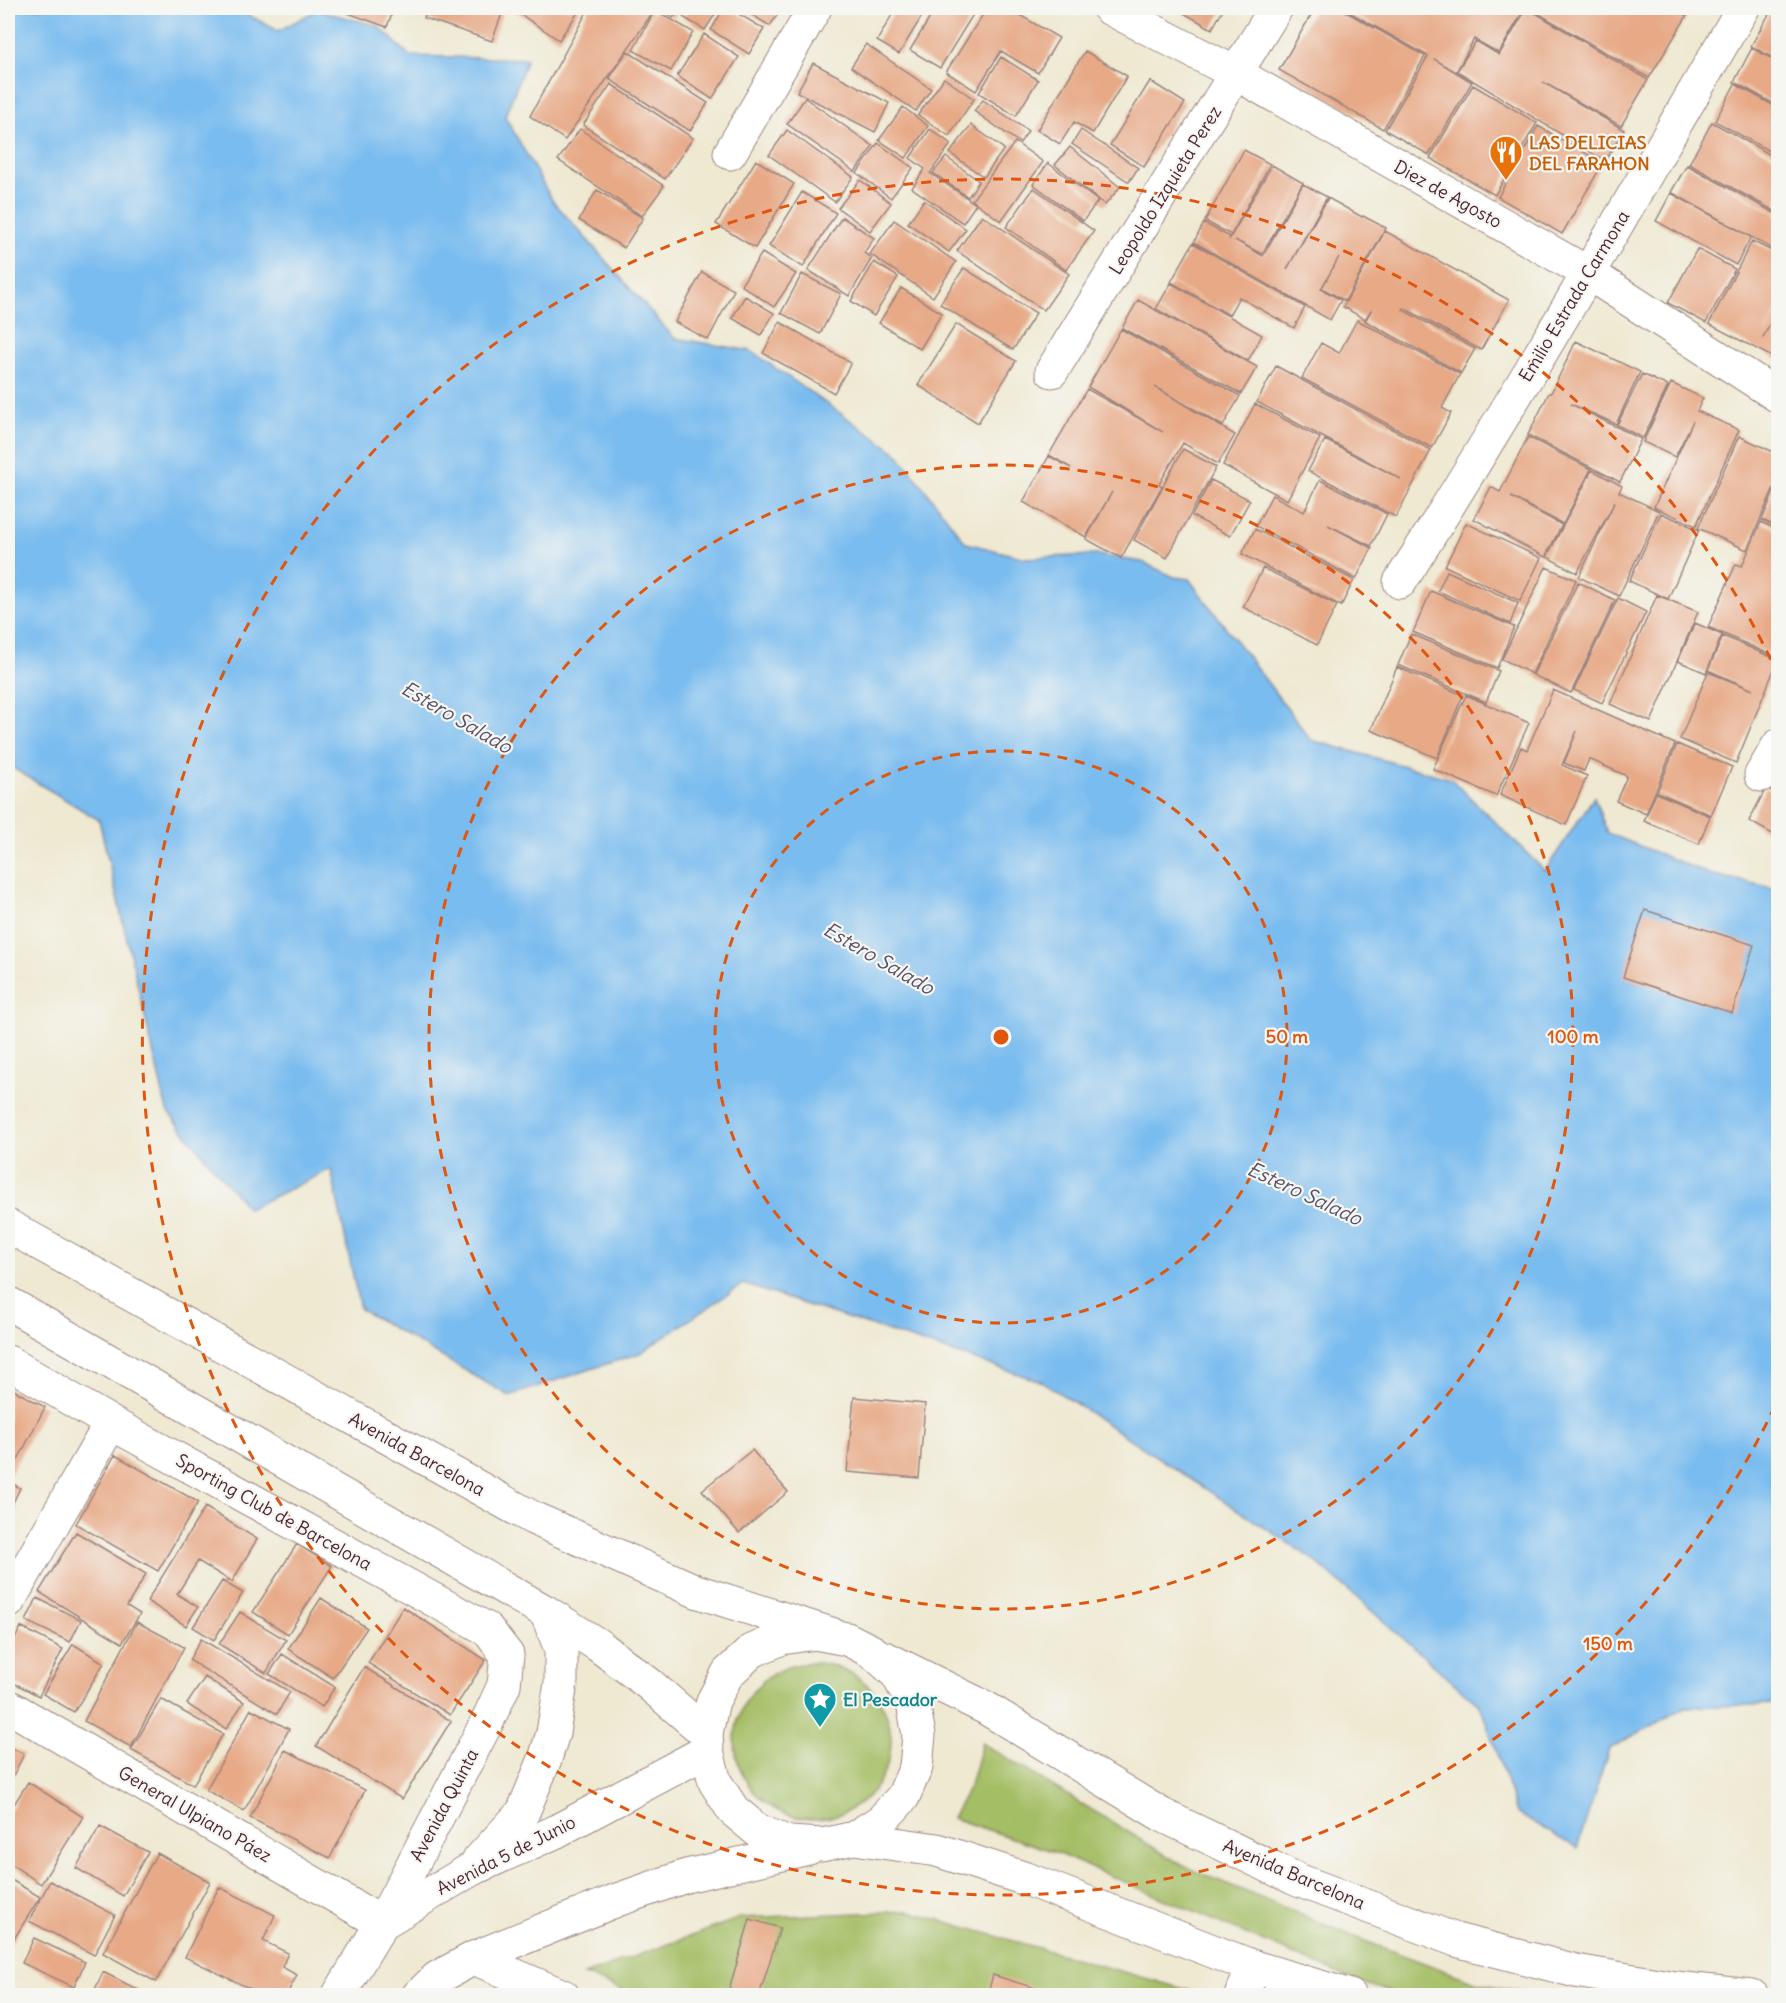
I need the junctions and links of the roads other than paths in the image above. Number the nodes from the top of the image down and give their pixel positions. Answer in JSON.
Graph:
{"nodes":[{"id":1,"x":815,"y":8,"type":"edge"},
{"id":2,"x":1109,"y":8,"type":"edge"},
{"id":3,"x":1276,"y":8,"type":"edge"},
{"id":4,"x":1743,"y":8,"type":"edge"},
{"id":5,"x":1237,"y":74,"type":"junction"},
{"id":6,"x":730,"y":153,"type":"dead end"},
{"id":7,"x":1588,"y":273,"type":"junction"},
{"id":8,"x":1052,"y":371,"type":"dead end"},
{"id":9,"x":1779,"y":396,"type":"edge"},
{"id":10,"x":1400,"y":582,"type":"dead end"},
{"id":11,"x":1779,"y":746,"type":"edge"},
{"id":12,"x":1761,"y":776,"type":"dead end"},
{"id":13,"x":8,"y":1226,"type":"edge"},
{"id":14,"x":8,"y":1304,"type":"edge"},
{"id":15,"x":8,"y":1362,"type":"edge"},
{"id":16,"x":111,"y":1423,"type":"junction"},
{"id":17,"x":8,"y":1602,"type":"edge"},
{"id":18,"x":546,"y":1611,"type":"junction"},
{"id":19,"x":860,"y":1645,"type":"junction"},
{"id":20,"x":504,"y":1685,"type":"joint"},
{"id":21,"x":8,"y":1706,"type":"edge"},
{"id":22,"x":706,"y":1742,"type":"junction"},
{"id":23,"x":854,"y":1838,"type":"junction"},
{"id":24,"x":822,"y":1845,"type":"junction"},
{"id":25,"x":470,"y":1870,"type":"junction"},
{"id":26,"x":382,"y":1923,"type":"junction"},
{"id":27,"x":474,"y":1958,"type":"junction"},
{"id":28,"x":1247,"y":1981,"type":"edge"},
{"id":29,"x":338,"y":1995,"type":"edge"},
{"id":30,"x":418,"y":1995,"type":"edge"},
{"id":31,"x":563,"y":1995,"type":"edge"},
{"id":32,"x":1350,"y":1995,"type":"edge"},
{"id":33,"x":1752,"y":1995,"type":"edge"}],
"edges":[{"from":1,"to":6,"type":"main road"},
{"from":2,"to":5,"type":"main road","name":"Diez de Agosto"},
{"from":3,"to":5,"type":"main road","name":"Leopoldo Izquieta Perez"},
{"from":4,"to":7,"type":"main road","name":"Emilio Estrada Carmona"},
{"from":5,"to":7,"type":"main road","name":"Diez de Agosto"},
{"from":5,"to":8,"type":"main road","name":"Leopoldo Izquieta Perez"},
{"from":7,"to":9,"type":"main road","name":"Diez de Agosto"},
{"from":7,"to":10,"type":"main road","name":"Emilio Estrada Carmona"},
{"from":11,"to":12,"type":"main road"},
{"from":13,"to":19,"type":"main road","name":"Avenida Barcelona"},
{"from":14,"to":18,"type":"main road"},
{"from":15,"to":16,"type":"main road","name":"Sporting Club de Barcelona"},
{"from":16,"to":17,"type":"main road"},
{"from":16,"to":20,"type":"main road","name":"Sporting Club de Barcelona"},
{"from":18,"to":22,"type":"main road"},
{"from":18,"to":25,"type":"main road"},
{"from":19,"to":22,"type":"main road"},
{"from":19,"to":23,"type":"main road"},
{"from":19,"to":33,"type":"main road","name":"Avenida Barcelona"},
{"from":20,"to":26,"type":"main road","name":"Avenida Quinta"},
{"from":21,"to":26,"type":"main road","name":"General Ulpiano Páez"},
{"from":22,"to":24,"type":"main road"},
{"from":22,"to":25,"type":"main road","name":"Avenida 5 de Junio"},
{"from":23,"to":24,"type":"main road"},
{"from":23,"to":28,"type":"main road"},
{"from":24,"to":27,"type":"main road"},
{"from":25,"to":26,"type":"main road","name":"Avenida 5 de Junio"},
{"from":26,"to":29,"type":"main road","name":"Avenida 5 de Junio"},
{"from":27,"to":30,"type":"main road"},
{"from":27,"to":31,"type":"main road"},
{"from":28,"to":32,"type":"main road"}]}
